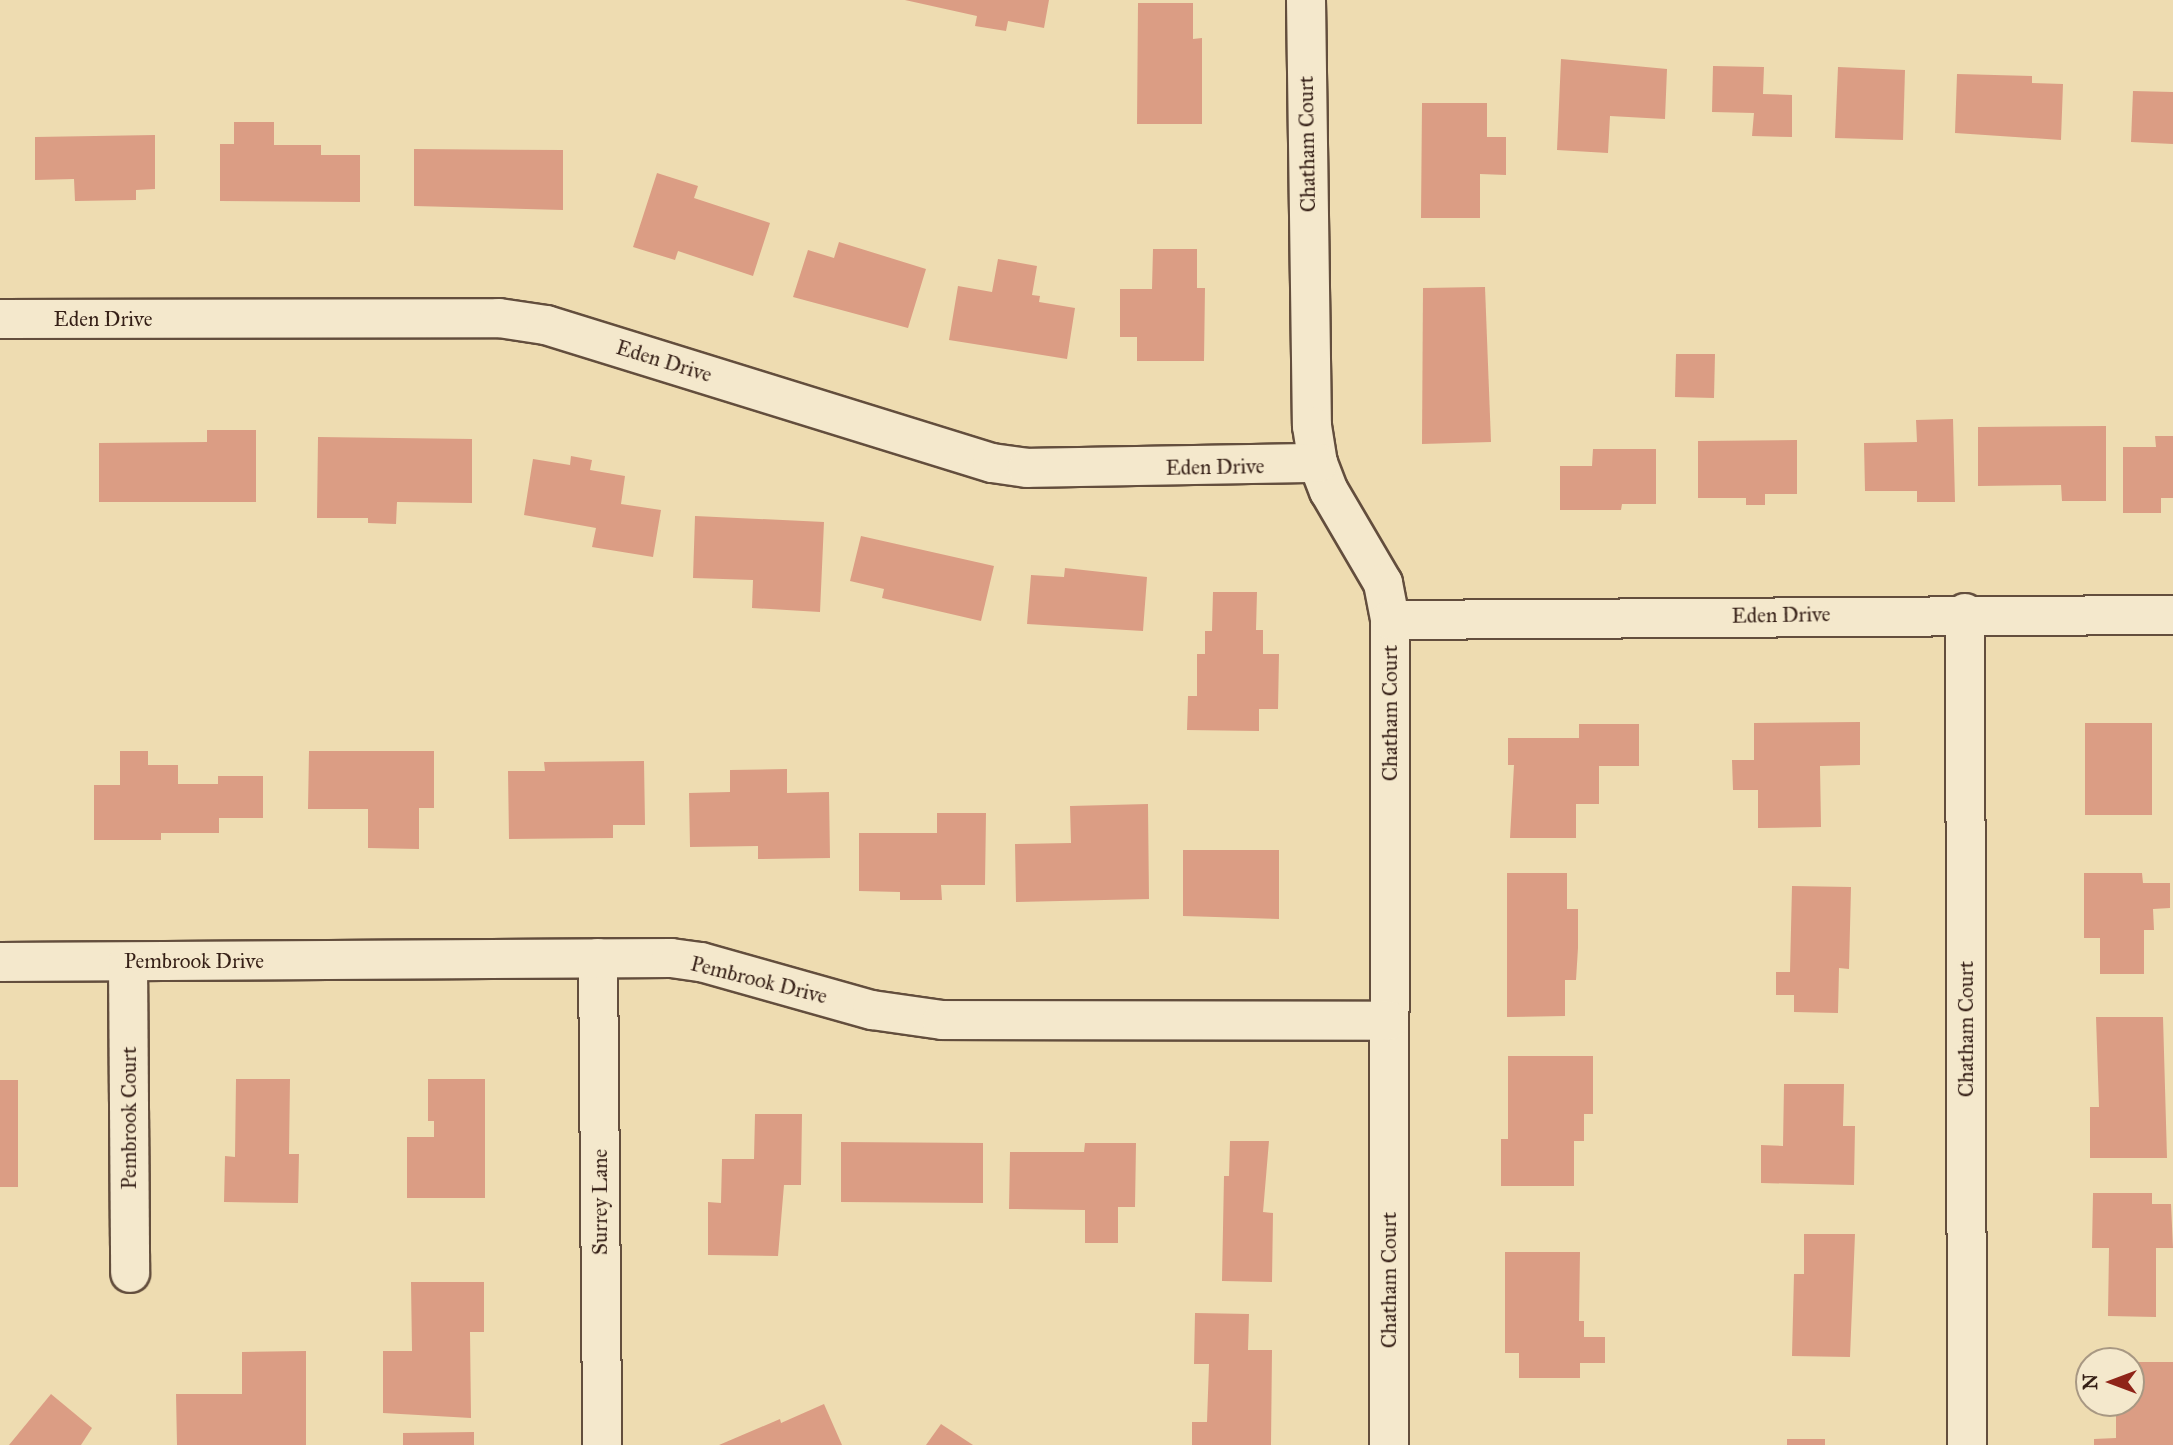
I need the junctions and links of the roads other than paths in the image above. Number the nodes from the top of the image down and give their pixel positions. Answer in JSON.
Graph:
{"nodes":[{"id":1,"x":1306,"y":0,"type":"edge"},
{"id":2,"x":0,"y":319,"type":"edge"},
{"id":3,"x":1318,"y":463,"type":"junction"},
{"id":4,"x":1965,"y":613,"type":"junction"},
{"id":5,"x":2173,"y":615,"type":"edge"},
{"id":6,"x":1390,"y":620,"type":"junction"},
{"id":7,"x":598,"y":958,"type":"junction"},
{"id":8,"x":0,"y":962,"type":"edge"},
{"id":9,"x":128,"y":962,"type":"junction"},
{"id":10,"x":1389,"y":1021,"type":"junction"},
{"id":11,"x":130,"y":1273,"type":"dead end"},
{"id":12,"x":602,"y":1445,"type":"edge"},
{"id":13,"x":1389,"y":1445,"type":"edge"},
{"id":14,"x":1968,"y":1445,"type":"edge"}],
"edges":[{"from":1,"to":3,"type":"street","name":"Chatham Court"},
{"from":2,"to":3,"type":"street","name":"Eden Drive"},
{"from":3,"to":6,"type":"street","name":"Chatham Court"},
{"from":4,"to":5,"type":"street","name":"Eden Drive"},
{"from":4,"to":6,"type":"street","name":"Eden Drive"},
{"from":4,"to":14,"type":"street","name":"Chatham Court"},
{"from":6,"to":10,"type":"street","name":"Chatham Court"},
{"from":7,"to":9,"type":"street","name":"Pembrook Drive"},
{"from":7,"to":10,"type":"street","name":"Pembrook Drive"},
{"from":7,"to":12,"type":"street","name":"Surrey Lane"},
{"from":8,"to":9,"type":"street","name":"Pembrook Drive"},
{"from":9,"to":11,"type":"street","name":"Pembrook Court"},
{"from":10,"to":13,"type":"street","name":"Chatham Court"}]}
